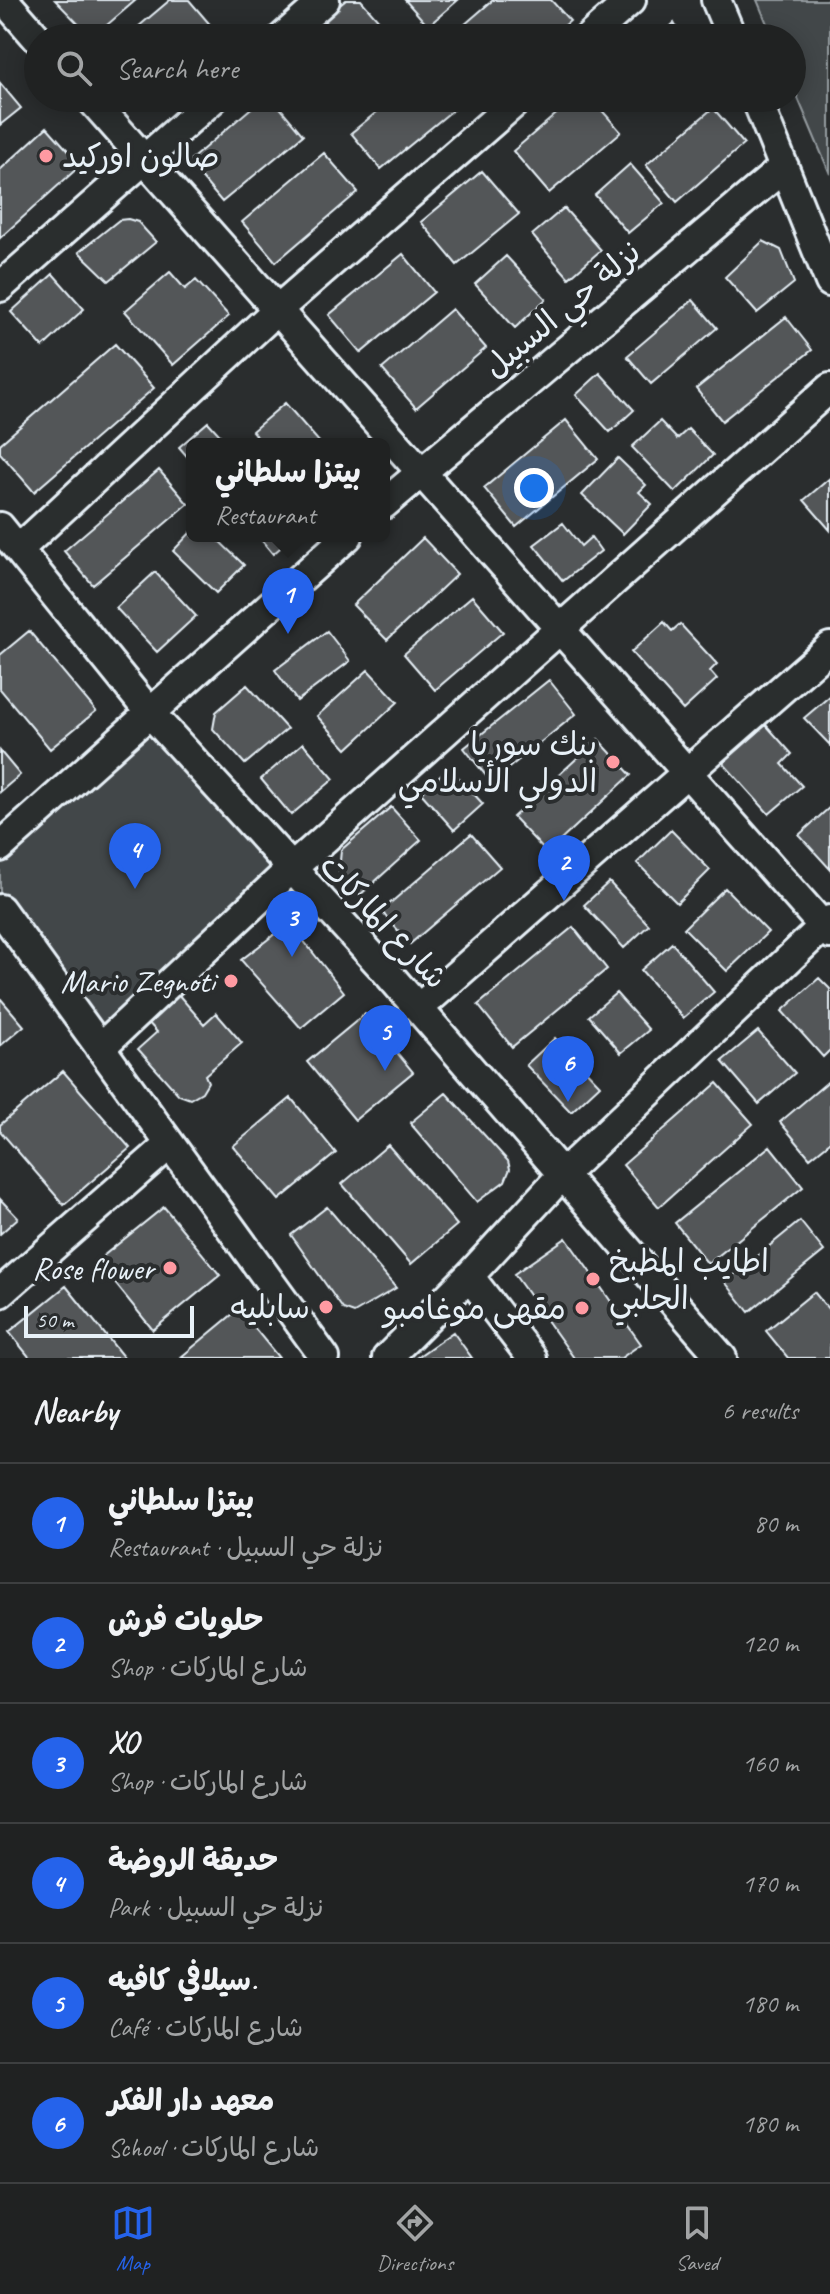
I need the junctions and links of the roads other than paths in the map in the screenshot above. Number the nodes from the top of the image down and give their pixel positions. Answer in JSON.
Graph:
{"nodes":[{"id":1,"x":4,"y":0,"type":"edge"},
{"id":2,"x":325,"y":0,"type":"edge"},
{"id":3,"x":631,"y":0,"type":"edge"},
{"id":4,"x":716,"y":0,"type":"edge"},
{"id":5,"x":25,"y":24,"type":"edge"},
{"id":6,"x":298,"y":24,"type":"edge"},
{"id":7,"x":604,"y":24,"type":"edge"},
{"id":8,"x":726,"y":24,"type":"edge"},
{"id":9,"x":102,"y":112,"type":"edge"},
{"id":10,"x":198,"y":112,"type":"edge"},
{"id":11,"x":504,"y":112,"type":"edge"},
{"id":12,"x":762,"y":112,"type":"edge"},
{"id":13,"x":144,"y":159,"type":"junction"},
{"id":14,"x":784,"y":167,"type":"junction"},
{"id":15,"x":830,"y":282,"type":"edge"},
{"id":16,"x":0,"y":287,"type":"edge"},
{"id":17,"x":277,"y":310,"type":"junction"},
{"id":18,"x":830,"y":388,"type":"edge"},
{"id":19,"x":389,"y":438,"type":"edge"},
{"id":20,"x":390,"y":439,"type":"edge"},
{"id":21,"x":419,"y":472,"type":"junction"},
{"id":22,"x":390,"y":499,"type":"edge"},
{"id":23,"x":0,"y":527,"type":"edge"},
{"id":24,"x":341,"y":542,"type":"edge"},
{"id":25,"x":19,"y":549,"type":"junction"},
{"id":26,"x":558,"y":628,"type":"junction"},
{"id":27,"x":830,"y":647,"type":"edge"},
{"id":28,"x":150,"y":713,"type":"junction"},
{"id":29,"x":689,"y":775,"type":"junction"},
{"id":30,"x":0,"y":847,"type":"edge"},
{"id":31,"x":291,"y":869,"type":"junction"},
{"id":32,"x":0,"y":909,"type":"edge"},
{"id":33,"x":828,"y":927,"type":"edge"},
{"id":34,"x":419,"y":1008,"type":"junction"},
{"id":35,"x":100,"y":1048,"type":"junction"},
{"id":36,"x":170,"y":1144,"type":"junction"},
{"id":37,"x":564,"y":1173,"type":"junction"},
{"id":38,"x":469,"y":1276,"type":"junction"},
{"id":39,"x":0,"y":1293,"type":"edge"},
{"id":40,"x":325,"y":1358,"type":"edge"},
{"id":41,"x":387,"y":1358,"type":"edge"},
{"id":42,"x":532,"y":1358,"type":"edge"},
{"id":43,"x":722,"y":1358,"type":"edge"}],
"edges":[{"from":1,"to":5,"type":"street"},
{"from":2,"to":6,"type":"street"},
{"from":3,"to":7,"type":"street"},
{"from":4,"to":8,"type":"street"},
{"from":9,"to":13,"type":"street"},
{"from":10,"to":13,"type":"street"},
{"from":11,"to":17,"type":"street"},
{"from":12,"to":14,"type":"street"},
{"from":13,"to":16,"type":"street"},
{"from":13,"to":17,"type":"street"},
{"from":14,"to":15,"type":"street"},
{"from":14,"to":21,"type":"street","name":"نزلة حي السبيل"},
{"from":17,"to":19,"type":"street"},
{"from":17,"to":25,"type":"street"},
{"from":18,"to":26,"type":"street"},
{"from":20,"to":21,"type":"street"},
{"from":21,"to":22,"type":"street","name":"نزلة حي السبيل"},
{"from":21,"to":26,"type":"street"},
{"from":23,"to":25,"type":"street","name":"شارع الماركات"},
{"from":24,"to":28,"type":"street"},
{"from":25,"to":28,"type":"street","name":"شارع الماركات"},
{"from":26,"to":29,"type":"street"},
{"from":26,"to":31,"type":"street"},
{"from":27,"to":29,"type":"street"},
{"from":28,"to":30,"type":"street"},
{"from":28,"to":31,"type":"street","name":"شارع الماركات"},
{"from":29,"to":33,"type":"street"},
{"from":29,"to":34,"type":"street"},
{"from":31,"to":34,"type":"street","name":"شارع الماركات"},
{"from":31,"to":35,"type":"street"},
{"from":32,"to":35,"type":"street"},
{"from":33,"to":37,"type":"street"},
{"from":34,"to":37,"type":"street","name":"شارع الماركات"},
{"from":35,"to":36,"type":"street"},
{"from":36,"to":39,"type":"street"},
{"from":36,"to":40,"type":"street"},
{"from":37,"to":38,"type":"street"},
{"from":37,"to":43,"type":"street","name":"شارع الماركات"},
{"from":38,"to":41,"type":"street"},
{"from":38,"to":42,"type":"street"}]}
